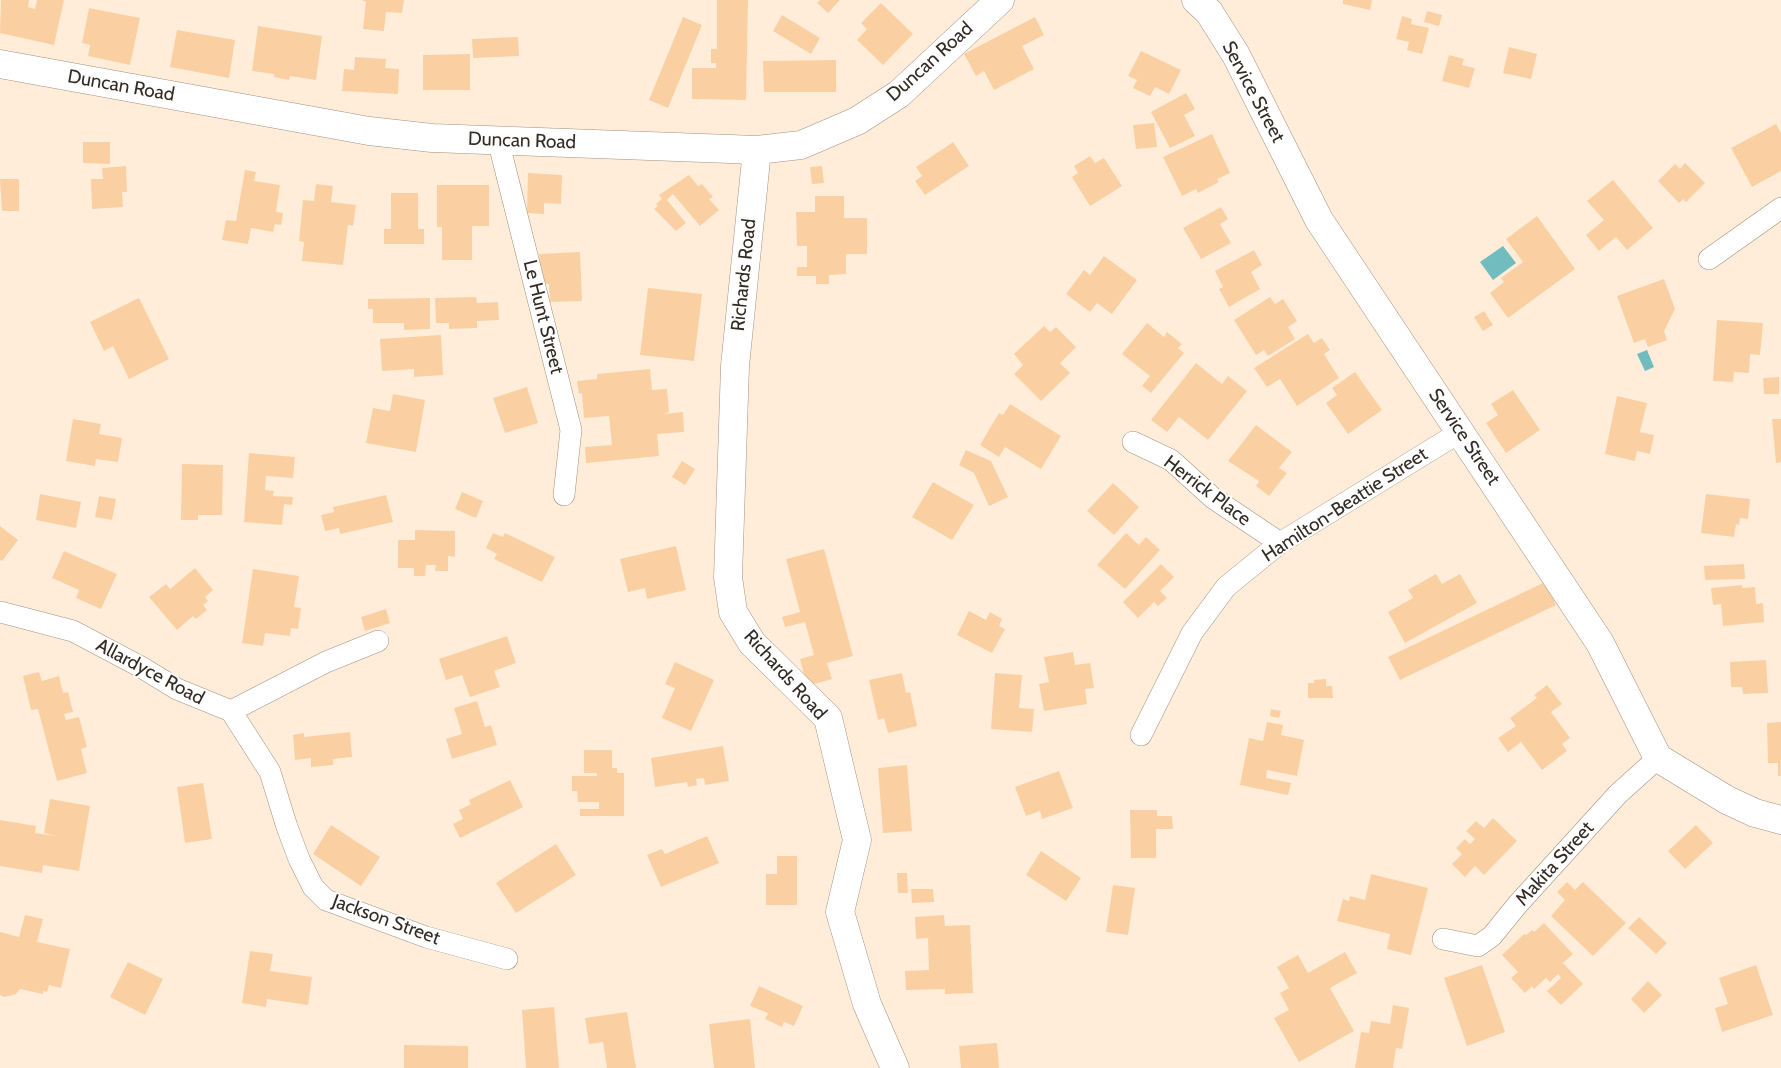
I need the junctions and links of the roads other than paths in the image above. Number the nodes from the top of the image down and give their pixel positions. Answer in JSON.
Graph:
{"nodes":[{"id":1,"x":1000,"y":0,"type":"edge"},
{"id":2,"x":1196,"y":0,"type":"edge"},
{"id":3,"x":0,"y":64,"type":"edge"},
{"id":4,"x":498,"y":140,"type":"junction"},
{"id":5,"x":757,"y":150,"type":"junction"},
{"id":6,"x":1781,"y":208,"type":"edge"},
{"id":7,"x":1709,"y":259,"type":"dead end"},
{"id":8,"x":1460,"y":432,"type":"junction"},
{"id":9,"x":1133,"y":442,"type":"dead end"},
{"id":10,"x":564,"y":495,"type":"dead end"},
{"id":11,"x":1280,"y":543,"type":"junction"},
{"id":12,"x":0,"y":612,"type":"edge"},
{"id":13,"x":378,"y":641,"type":"dead end"},
{"id":14,"x":231,"y":711,"type":"junction"},
{"id":15,"x":1141,"y":735,"type":"dead end"},
{"id":16,"x":1658,"y":758,"type":"junction"},
{"id":17,"x":1781,"y":820,"type":"edge"},
{"id":18,"x":1443,"y":939,"type":"dead end"},
{"id":19,"x":507,"y":959,"type":"dead end"},
{"id":20,"x":896,"y":1068,"type":"edge"}],
"edges":[{"from":1,"to":5,"type":"main road","name":"Duncan Road"},
{"from":2,"to":8,"type":"main road","name":"Service Street"},
{"from":3,"to":4,"type":"main road","name":"Duncan Road"},
{"from":4,"to":5,"type":"main road","name":"Duncan Road"},
{"from":4,"to":10,"type":"street","name":"Le Hunt Street"},
{"from":5,"to":20,"type":"main road","name":"Richards Road"},
{"from":6,"to":7,"type":"street"},
{"from":8,"to":11,"type":"street","name":"Hamilton-Beattie Street"},
{"from":8,"to":16,"type":"main road","name":"Service Street"},
{"from":9,"to":11,"type":"street","name":"Herrick Place"},
{"from":11,"to":15,"type":"street","name":"Hamilton-Beattie Street"},
{"from":12,"to":14,"type":"street","name":"Allardyce Road"},
{"from":13,"to":14,"type":"street"},
{"from":14,"to":19,"type":"street","name":"Jackson Street"},
{"from":16,"to":17,"type":"main road"},
{"from":16,"to":18,"type":"street","name":"Makita Street"}]}
